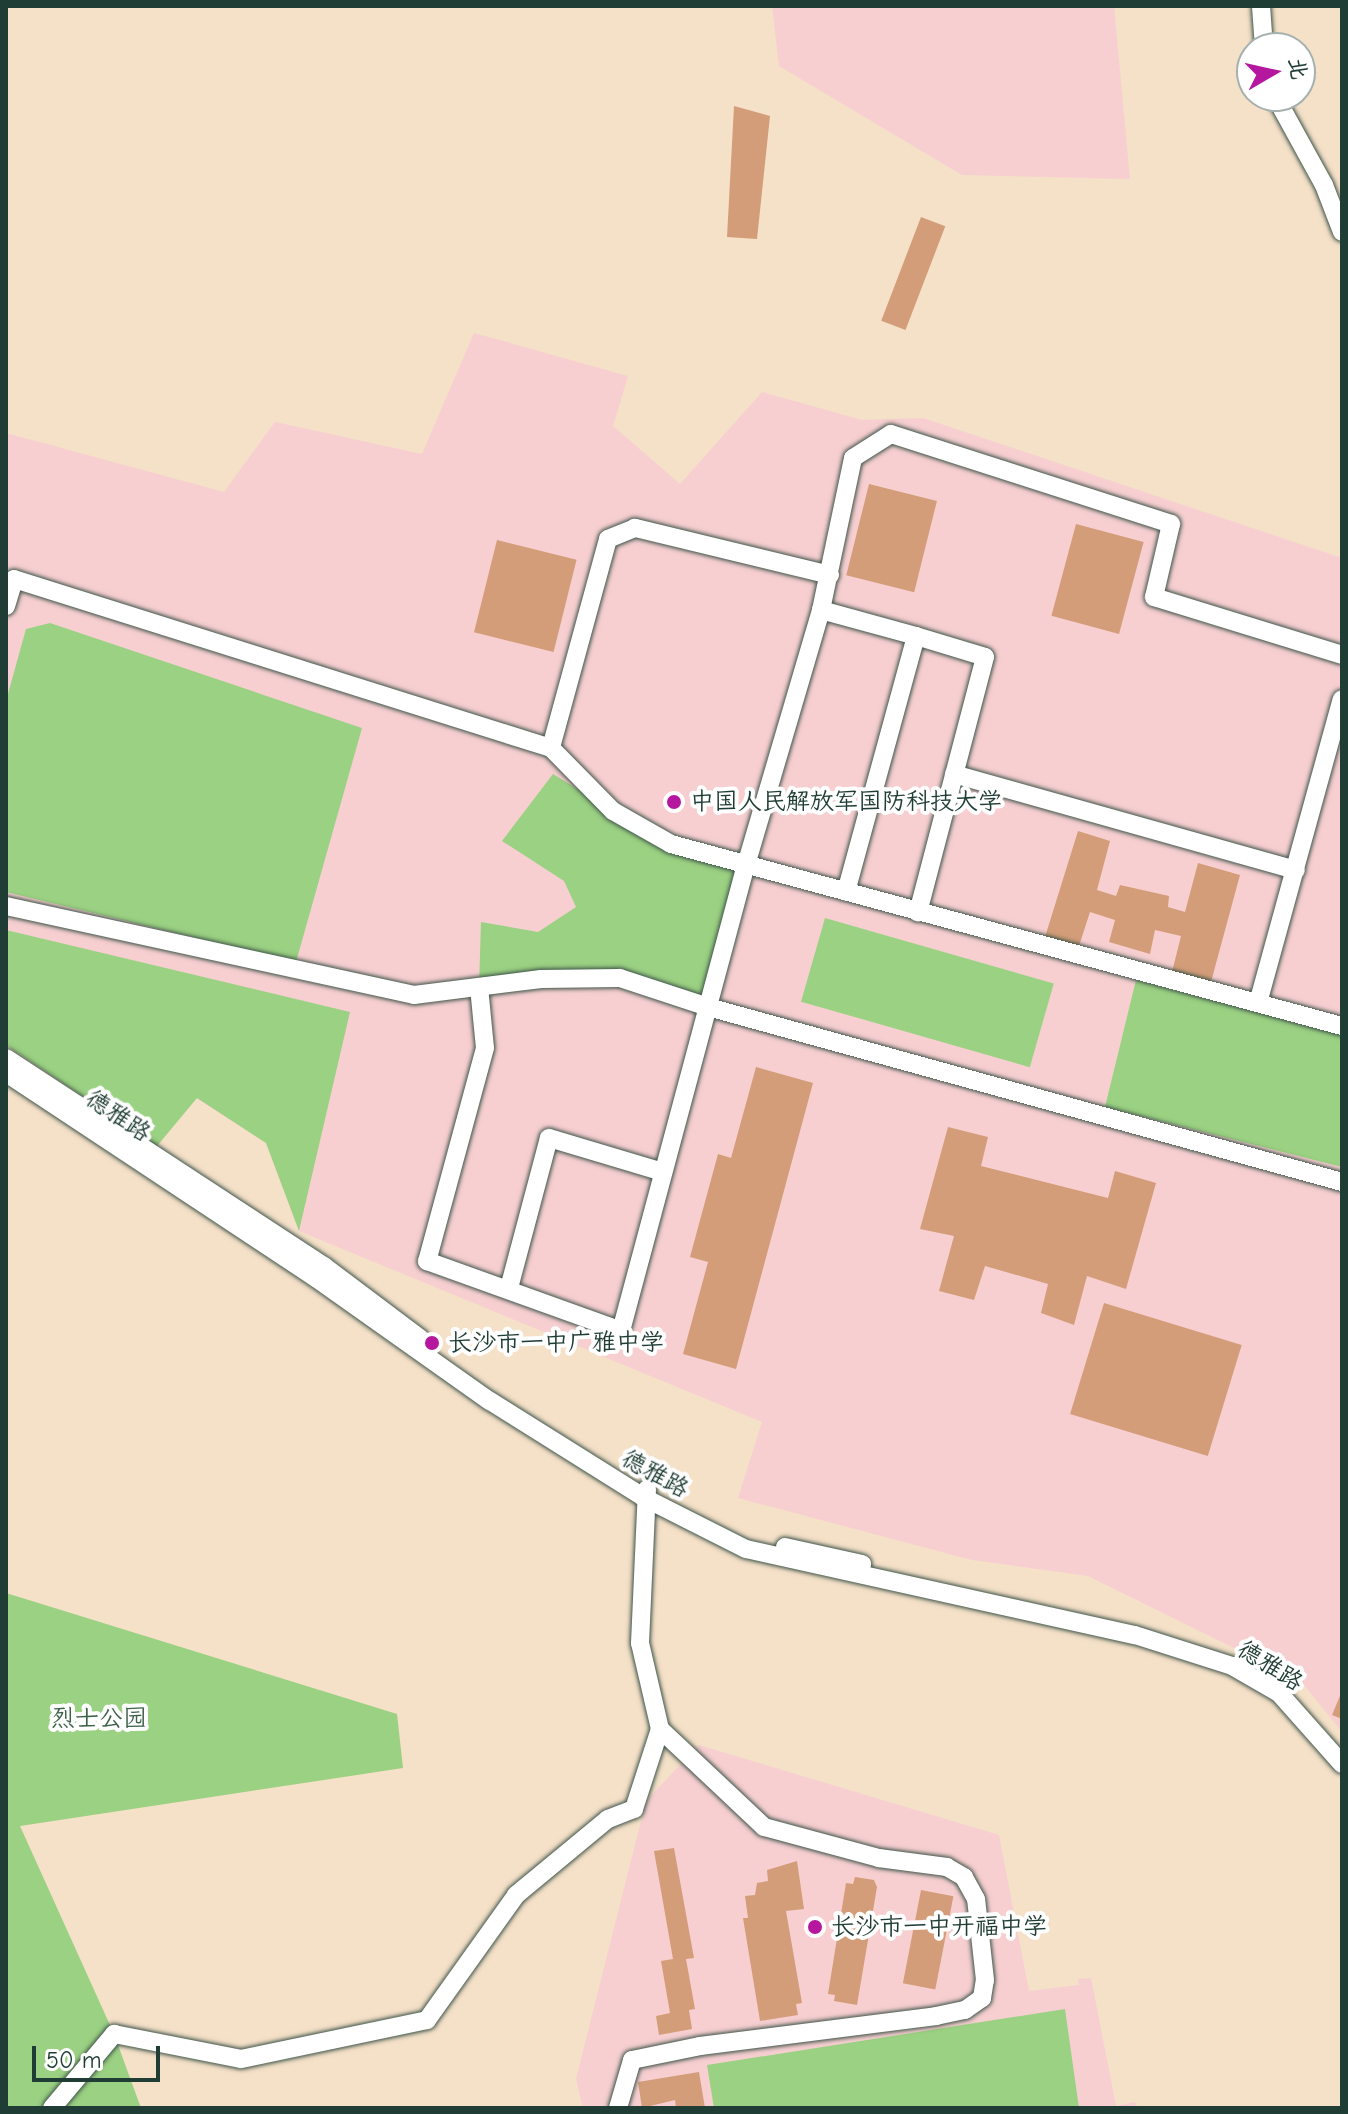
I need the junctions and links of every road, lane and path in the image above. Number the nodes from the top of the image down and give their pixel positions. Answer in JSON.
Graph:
{"nodes":[{"id":1,"x":1261,"y":6,"type":"edge"},
{"id":2,"x":1263,"y":32,"type":"edge"},
{"id":3,"x":1284,"y":112,"type":"edge"},
{"id":4,"x":1342,"y":232,"type":"edge"},
{"id":5,"x":830,"y":575,"type":"junction"},
{"id":6,"x":6,"y":606,"type":"edge"},
{"id":7,"x":821,"y":610,"type":"junction"},
{"id":8,"x":916,"y":636,"type":"junction"},
{"id":9,"x":1342,"y":655,"type":"edge"},
{"id":10,"x":1342,"y":699,"type":"edge"},
{"id":11,"x":551,"y":748,"type":"junction"},
{"id":12,"x":954,"y":774,"type":"junction"},
{"id":13,"x":746,"y":865,"type":"junction"},
{"id":14,"x":1296,"y":870,"type":"junction"},
{"id":15,"x":846,"y":892,"type":"junction"},
{"id":16,"x":6,"y":906,"type":"edge"},
{"id":17,"x":918,"y":912,"type":"junction"},
{"id":18,"x":479,"y":987,"type":"junction"},
{"id":19,"x":1258,"y":1003,"type":"junction"},
{"id":20,"x":708,"y":1007,"type":"junction"},
{"id":21,"x":1342,"y":1026,"type":"edge"},
{"id":22,"x":6,"y":1058,"type":"edge"},
{"id":23,"x":6,"y":1073,"type":"edge"},
{"id":24,"x":663,"y":1172,"type":"junction"},
{"id":25,"x":1342,"y":1182,"type":"edge"},
{"id":26,"x":509,"y":1288,"type":"junction"},
{"id":27,"x":646,"y":1492,"type":"junction"},
{"id":28,"x":660,"y":1729,"type":"junction"},
{"id":29,"x":1342,"y":1748,"type":"edge"},
{"id":30,"x":1342,"y":1764,"type":"edge"},
{"id":31,"x":52,"y":2108,"type":"edge"},
{"id":32,"x":618,"y":2108,"type":"edge"}],
"edges":[{"from":1,"to":2,"type":"street"},
{"from":3,"to":4,"type":"street"},
{"from":5,"to":7,"type":"street"},
{"from":5,"to":9,"type":"street"},
{"from":5,"to":11,"type":"street"},
{"from":6,"to":11,"type":"street"},
{"from":7,"to":8,"type":"street"},
{"from":7,"to":13,"type":"street"},
{"from":8,"to":12,"type":"street"},
{"from":8,"to":15,"type":"street"},
{"from":10,"to":14,"type":"street"},
{"from":11,"to":13,"type":"street"},
{"from":12,"to":14,"type":"street"},
{"from":12,"to":17,"type":"street"},
{"from":13,"to":15,"type":"street"},
{"from":13,"to":20,"type":"street"},
{"from":14,"to":19,"type":"street"},
{"from":15,"to":17,"type":"street"},
{"from":16,"to":18,"type":"street"},
{"from":17,"to":19,"type":"street"},
{"from":18,"to":20,"type":"street"},
{"from":18,"to":26,"type":"street"},
{"from":19,"to":21,"type":"street"},
{"from":20,"to":24,"type":"street"},
{"from":20,"to":25,"type":"street"},
{"from":22,"to":27,"type":"street","name":"德雅路"},
{"from":23,"to":27,"type":"street","name":"德雅路"},
{"from":24,"to":26,"type":"street"},
{"from":24,"to":26,"type":"street"},
{"from":27,"to":28,"type":"street"},
{"from":27,"to":29,"type":"street","name":"德雅路"},
{"from":27,"to":30,"type":"street","name":"德雅路"},
{"from":28,"to":31,"type":"street"},
{"from":28,"to":32,"type":"street"}]}
